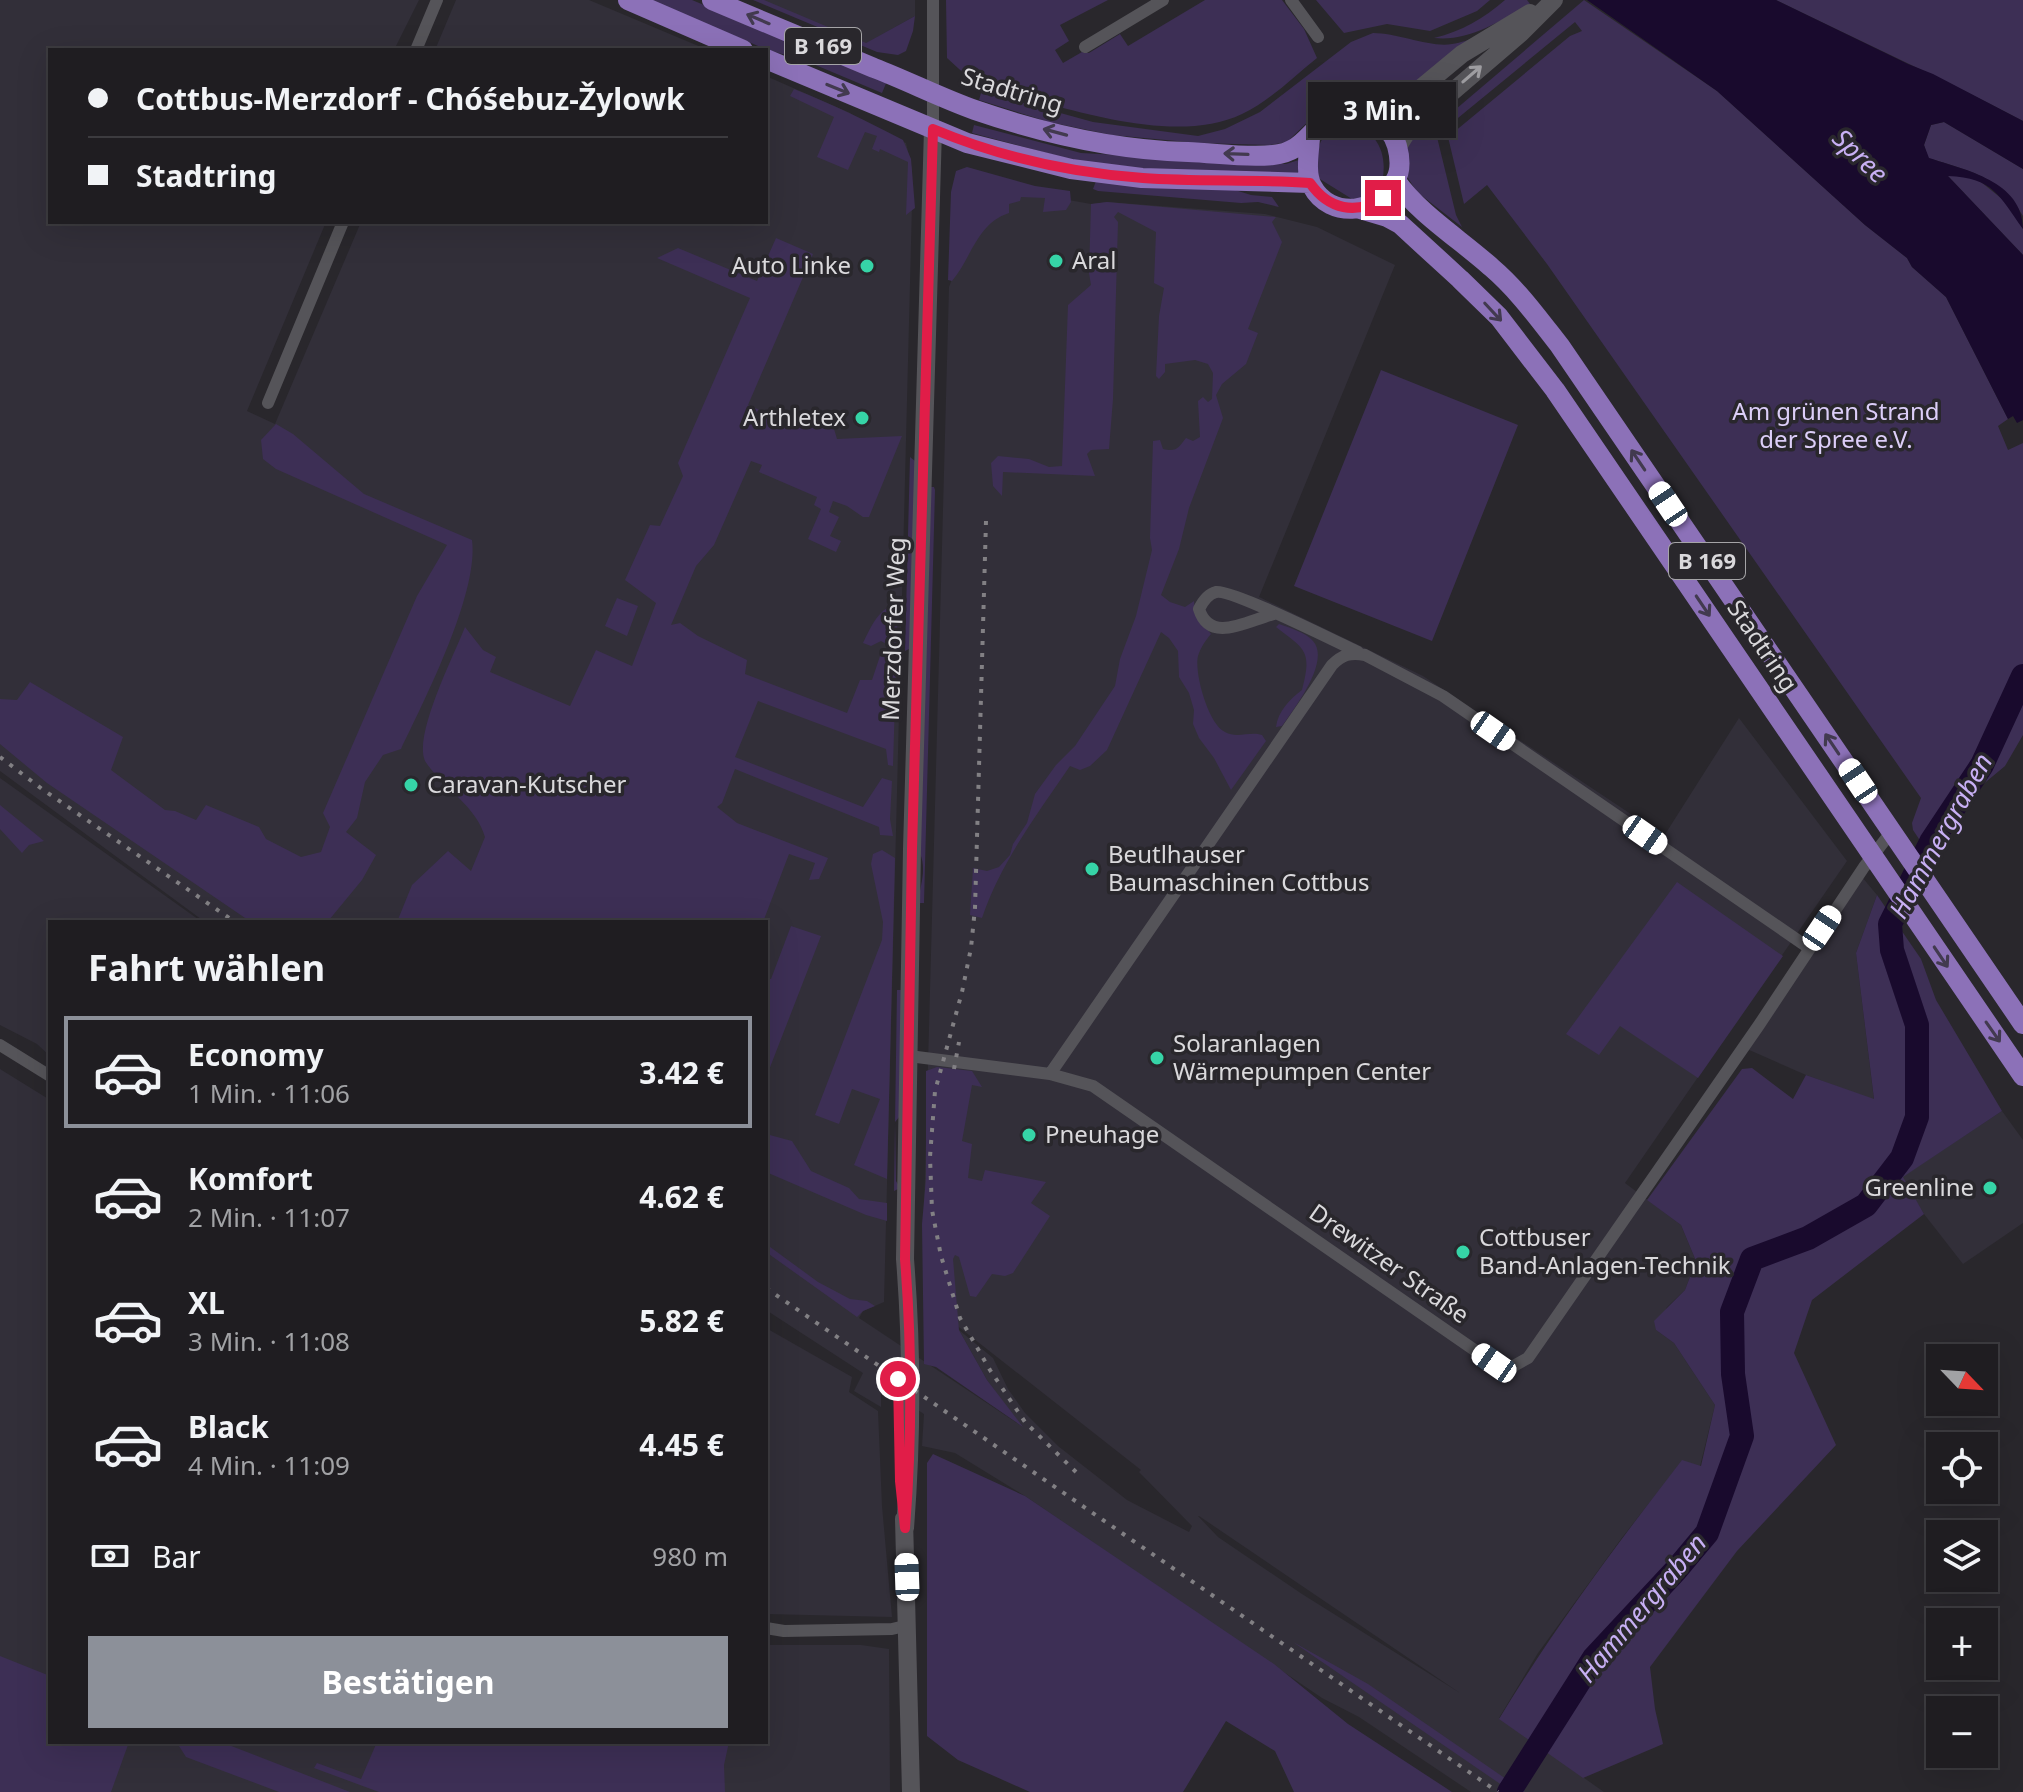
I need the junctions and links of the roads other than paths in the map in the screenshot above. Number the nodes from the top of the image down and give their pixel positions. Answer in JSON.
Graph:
{"nodes":[{"id":1,"x":437,"y":0,"type":"edge"},
{"id":2,"x":628,"y":0,"type":"edge"},
{"id":3,"x":712,"y":0,"type":"edge"},
{"id":4,"x":933,"y":0,"type":"edge"},
{"id":5,"x":1163,"y":0,"type":"edge"},
{"id":6,"x":1291,"y":0,"type":"edge"},
{"id":7,"x":1554,"y":0,"type":"edge"},
{"id":8,"x":1318,"y":37,"type":"dead end"},
{"id":9,"x":1085,"y":47,"type":"dead end"},
{"id":10,"x":417,"y":48,"type":"edge"},
{"id":11,"x":738,"y":48,"type":"edge"},
{"id":12,"x":768,"y":60,"type":"edge"},
{"id":13,"x":934,"y":92,"type":"junction"},
{"id":14,"x":1376,"y":119,"type":"junction"},
{"id":15,"x":933,"y":129,"type":"junction"},
{"id":16,"x":1310,"y":138,"type":"junction"},
{"id":17,"x":1397,"y":148,"type":"junction"},
{"id":18,"x":1396,"y":181,"type":"junction"},
{"id":19,"x":1310,"y":183,"type":"junction"},
{"id":20,"x":1360,"y":209,"type":"junction"},
{"id":21,"x":342,"y":224,"type":"edge"},
{"id":22,"x":268,"y":403,"type":"dead end"},
{"id":23,"x":1274,"y":614,"type":"junction"},
{"id":24,"x":1365,"y":655,"type":"junction"},
{"id":25,"x":1897,"y":839,"type":"junction"},
{"id":26,"x":1872,"y":855,"type":"junction"},
{"id":27,"x":1809,"y":948,"type":"junction"},
{"id":28,"x":2023,"y":1024,"type":"edge"},
{"id":29,"x":0,"y":1045,"type":"edge"},
{"id":30,"x":909,"y":1056,"type":"junction"},
{"id":31,"x":1050,"y":1074,"type":"junction"},
{"id":32,"x":48,"y":1075,"type":"edge"},
{"id":33,"x":2023,"y":1076,"type":"edge"},
{"id":34,"x":909,"y":1625,"type":"junction"},
{"id":35,"x":768,"y":1628,"type":"edge"},
{"id":36,"x":911,"y":1792,"type":"edge"}],
"edges":[{"from":1,"to":10,"type":"street"},
{"from":2,"to":11,"type":"main road"},
{"from":13,"to":3,"type":"main road","name":"Stadtring","number":"B 169","one_way":true},
{"from":4,"to":13,"type":"street","name":"Merzdorfer Weg"},
{"from":5,"to":9,"type":"street"},
{"from":6,"to":8,"type":"street"},
{"from":7,"to":14,"type":"street"},
{"from":17,"to":7,"type":"street","one_way":true},
{"from":12,"to":15,"type":"main road","number":"B 169","one_way":true},
{"from":13,"to":15,"type":"street","name":"Merzdorfer Weg"},
{"from":16,"to":13,"type":"main road","name":"Stadtring","number":"B 169","one_way":true},
{"from":14,"to":16,"type":"main road","name":"Stadtring","number":"B 169"},
{"from":14,"to":17,"type":"main road"},
{"from":15,"to":19,"type":"main road","number":"B 169"},
{"from":15,"to":30,"type":"street","name":"Merzdorfer Weg"},
{"from":16,"to":19,"type":"main road"},
{"from":17,"to":18,"type":"main road"},
{"from":18,"to":20,"type":"main road"},
{"from":25,"to":18,"type":"main road","name":"Stadtring","number":"B 169","one_way":true},
{"from":19,"to":20,"type":"main road","name":"Stadtring","number":"B 169"},
{"from":20,"to":26,"type":"main road","name":"Stadtring","number":"B 169","one_way":true},
{"from":21,"to":22,"type":"street"},
{"from":23,"to":23,"type":"street"},
{"from":23,"to":24,"type":"street"},
{"from":24,"to":27,"type":"street"},
{"from":24,"to":31,"type":"street"},
{"from":25,"to":26,"type":"street","name":"Drewitzer Straße"},
{"from":25,"to":28,"type":"main road","name":"Stadtring","number":"B 169"},
{"from":26,"to":27,"type":"street","name":"Drewitzer Straße"},
{"from":26,"to":33,"type":"main road","name":"Stadtring","number":"B 169","one_way":true},
{"from":27,"to":31,"type":"street","name":"Drewitzer Straße"},
{"from":29,"to":32,"type":"street"},
{"from":30,"to":31,"type":"street","name":"Drewitzer Straße"},
{"from":30,"to":34,"type":"street","name":"Merzdorfer Weg"},
{"from":34,"to":35,"type":"street"},
{"from":34,"to":36,"type":"street","name":"Merzdorfer Weg"}]}
